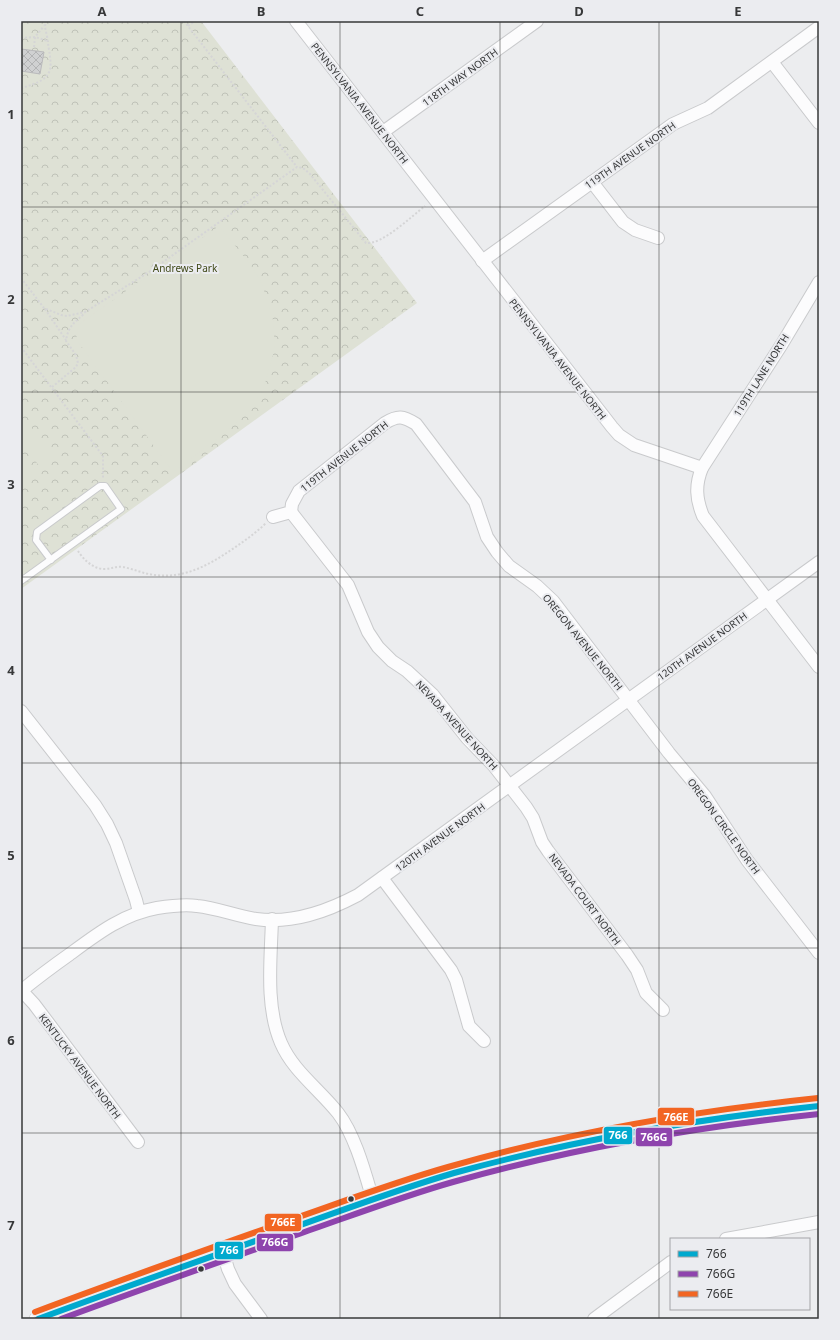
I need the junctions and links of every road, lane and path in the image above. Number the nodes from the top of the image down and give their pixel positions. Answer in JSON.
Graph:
{"nodes":[{"id":1,"x":46,"y":21,"type":"edge"},
{"id":2,"x":184,"y":21,"type":"edge"},
{"id":3,"x":195,"y":21,"type":"edge"},
{"id":4,"x":296,"y":21,"type":"edge"},
{"id":5,"x":537,"y":21,"type":"edge"},
{"id":6,"x":45,"y":25,"type":"junction"},
{"id":7,"x":188,"y":26,"type":"junction"},
{"id":8,"x":819,"y":27,"type":"edge"},
{"id":9,"x":35,"y":37,"type":"junction"},
{"id":10,"x":21,"y":38,"type":"edge"},
{"id":11,"x":48,"y":41,"type":"junction"},
{"id":12,"x":34,"y":47,"type":"dead end"},
{"id":13,"x":772,"y":62,"type":"junction"},
{"id":14,"x":21,"y":88,"type":"edge"},
{"id":15,"x":819,"y":123,"type":"edge"},
{"id":16,"x":383,"y":132,"type":"junction"},
{"id":17,"x":297,"y":167,"type":"junction"},
{"id":18,"x":592,"y":182,"type":"junction"},
{"id":19,"x":434,"y":199,"type":"junction"},
{"id":20,"x":658,"y":238,"type":"dead end"},
{"id":21,"x":482,"y":261,"type":"junction"},
{"id":22,"x":21,"y":278,"type":"edge"},
{"id":23,"x":819,"y":282,"type":"edge"},
{"id":24,"x":44,"y":308,"type":"junction"},
{"id":25,"x":86,"y":312,"type":"junction"},
{"id":26,"x":66,"y":341,"type":"junction"},
{"id":27,"x":21,"y":347,"type":"edge"},
{"id":28,"x":52,"y":387,"type":"junction"},
{"id":29,"x":406,"y":418,"type":"joint"},
{"id":30,"x":702,"y":468,"type":"junction"},
{"id":31,"x":103,"y":486,"type":"junction"},
{"id":32,"x":291,"y":512,"type":"junction"},
{"id":33,"x":273,"y":517,"type":"joint"},
{"id":34,"x":73,"y":544,"type":"junction"},
{"id":35,"x":51,"y":560,"type":"junction"},
{"id":36,"x":819,"y":562,"type":"edge"},
{"id":37,"x":21,"y":581,"type":"edge"},
{"id":38,"x":766,"y":599,"type":"junction"},
{"id":39,"x":819,"y":667,"type":"edge"},
{"id":40,"x":628,"y":699,"type":"junction"},
{"id":41,"x":21,"y":711,"type":"edge"},
{"id":42,"x":510,"y":786,"type":"junction"},
{"id":43,"x":382,"y":878,"type":"junction"},
{"id":44,"x":139,"y":912,"type":"junction"},
{"id":45,"x":272,"y":919,"type":"junction"},
{"id":46,"x":819,"y":953,"type":"edge"},
{"id":47,"x":21,"y":990,"type":"edge"},
{"id":48,"x":663,"y":1010,"type":"dead end"},
{"id":49,"x":484,"y":1041,"type":"dead end"},
{"id":50,"x":819,"y":1106,"type":"edge"},
{"id":51,"x":138,"y":1142,"type":"dead end"},
{"id":52,"x":373,"y":1200,"type":"junction"},
{"id":53,"x":819,"y":1222,"type":"edge"},
{"id":54,"x":731,"y":1238,"type":"edge"},
{"id":55,"x":223,"y":1252,"type":"junction"},
{"id":56,"x":670,"y":1263,"type":"edge"},
{"id":57,"x":38,"y":1319,"type":"edge"},
{"id":58,"x":262,"y":1319,"type":"edge"},
{"id":59,"x":594,"y":1319,"type":"edge"}],
"edges":[{"from":1,"to":6,"type":"path"},
{"from":2,"to":7,"type":"path"},
{"from":3,"to":7,"type":"path"},
{"from":4,"to":16,"type":"street","name":"PENNSYLVANIA AVENUE NORTH"},
{"from":5,"to":16,"type":"street","name":"118TH WAY NORTH"},
{"from":6,"to":9,"type":"path"},
{"from":6,"to":11,"type":"path"},
{"from":7,"to":17,"type":"path"},
{"from":8,"to":13,"type":"street","name":"119TH AVENUE NORTH"},
{"from":9,"to":10,"type":"path"},
{"from":9,"to":11,"type":"path"},
{"from":9,"to":12,"type":"path"},
{"from":11,"to":14,"type":"path"},
{"from":13,"to":15,"type":"street"},
{"from":13,"to":18,"type":"street","name":"119TH AVENUE NORTH"},
{"from":16,"to":19,"type":"street","name":"PENNSYLVANIA AVENUE NORTH"},
{"from":17,"to":19,"type":"path"},
{"from":17,"to":25,"type":"path"},
{"from":18,"to":20,"type":"street"},
{"from":18,"to":21,"type":"street","name":"119TH AVENUE NORTH"},
{"from":19,"to":21,"type":"street","name":"PENNSYLVANIA AVENUE NORTH"},
{"from":21,"to":30,"type":"street","name":"PENNSYLVANIA AVENUE NORTH"},
{"from":22,"to":24,"type":"path"},
{"from":23,"to":30,"type":"street","name":"119TH LANE NORTH"},
{"from":24,"to":25,"type":"path"},
{"from":24,"to":26,"type":"path"},
{"from":25,"to":26,"type":"path"},
{"from":26,"to":28,"type":"path"},
{"from":27,"to":28,"type":"path"},
{"from":28,"to":31,"type":"path"},
{"from":29,"to":32,"type":"street","name":"119TH AVENUE NORTH"},
{"from":29,"to":40,"type":"street","name":"OREGON AVENUE NORTH"},
{"from":30,"to":38,"type":"street"},
{"from":31,"to":34,"type":"lane"},
{"from":31,"to":35,"type":"lane"},
{"from":32,"to":33,"type":"street"},
{"from":32,"to":42,"type":"street","name":"NEVADA AVENUE NORTH"},
{"from":33,"to":34,"type":"path"},
{"from":34,"to":35,"type":"lane"},
{"from":35,"to":37,"type":"lane"},
{"from":36,"to":38,"type":"street","name":"120TH AVENUE NORTH"},
{"from":38,"to":39,"type":"street"},
{"from":38,"to":40,"type":"street","name":"120TH AVENUE NORTH"},
{"from":40,"to":42,"type":"street","name":"120TH AVENUE NORTH"},
{"from":40,"to":46,"type":"street","name":"OREGON CIRCLE NORTH"},
{"from":41,"to":44,"type":"street"},
{"from":42,"to":43,"type":"street","name":"120TH AVENUE NORTH"},
{"from":42,"to":48,"type":"street","name":"NEVADA COURT NORTH"},
{"from":43,"to":45,"type":"street","name":"120TH AVENUE NORTH"},
{"from":43,"to":49,"type":"street"},
{"from":44,"to":45,"type":"street","name":"120TH AVENUE NORTH"},
{"from":44,"to":47,"type":"street","name":"120TH AVENUE NORTH"},
{"from":45,"to":52,"type":"street"},
{"from":47,"to":51,"type":"street","name":"KENTUCKY AVENUE NORTH"},
{"from":50,"to":52,"type":"main road"},
{"from":52,"to":55,"type":"main road"},
{"from":53,"to":54,"type":"street"},
{"from":55,"to":57,"type":"main road"},
{"from":55,"to":58,"type":"street"},
{"from":56,"to":59,"type":"street"}]}
